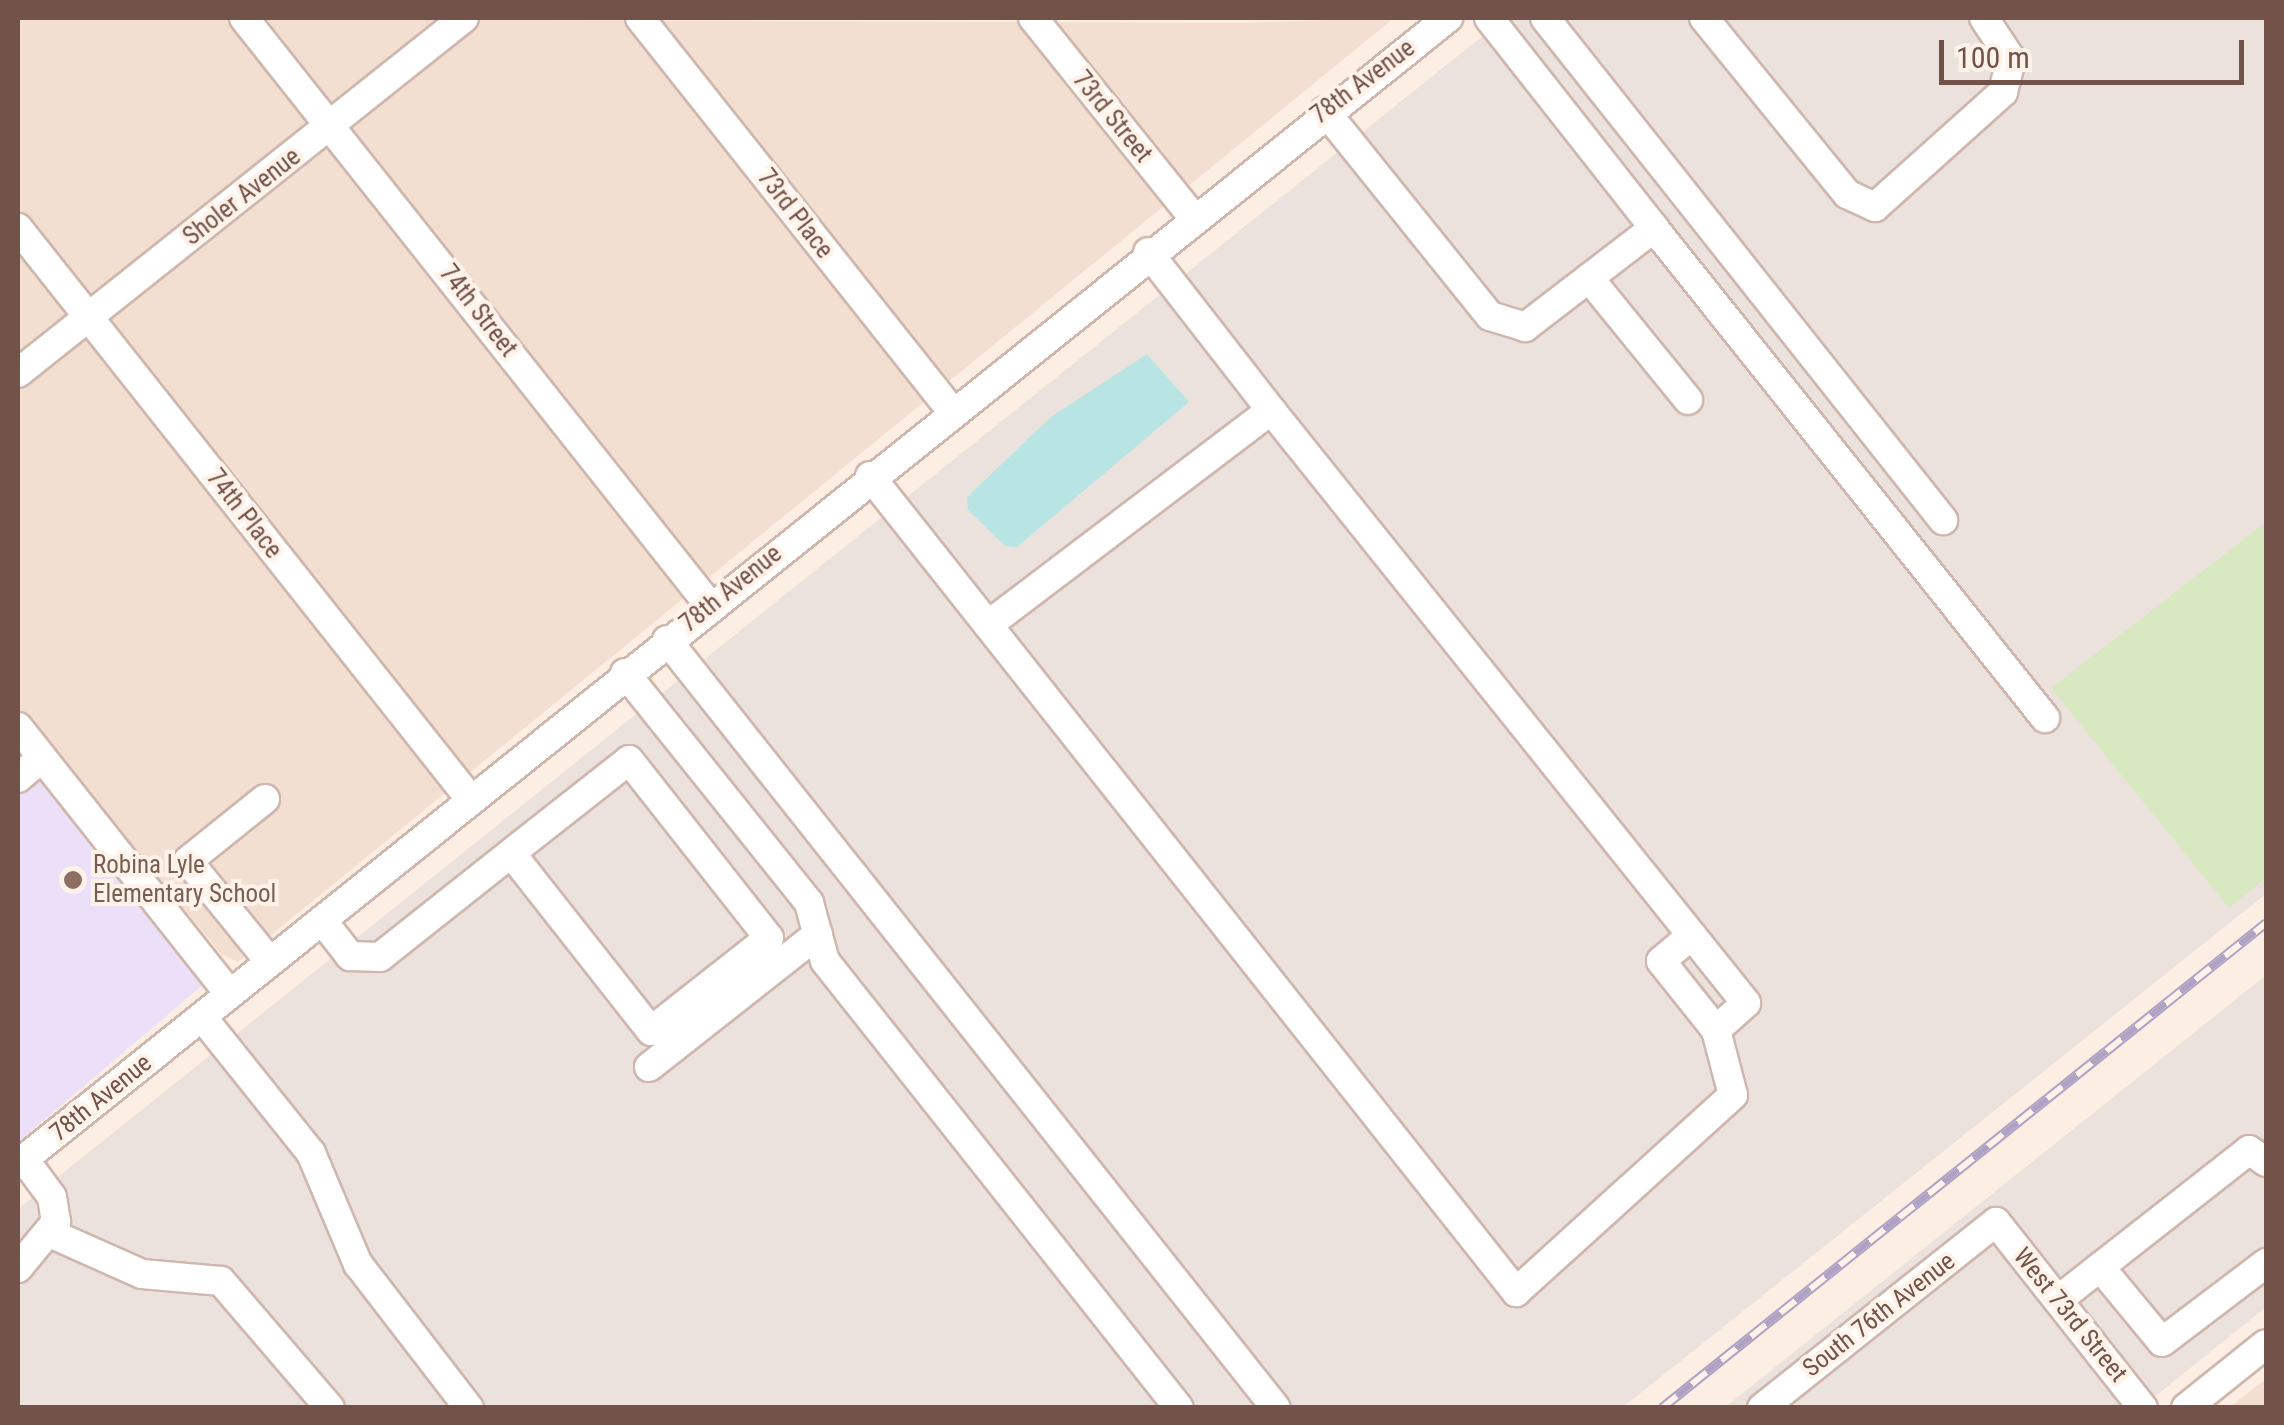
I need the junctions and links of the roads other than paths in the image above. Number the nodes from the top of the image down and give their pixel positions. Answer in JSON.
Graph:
{"nodes":[{"id":1,"x":244,"y":18,"type":"edge"},
{"id":2,"x":464,"y":18,"type":"edge"},
{"id":3,"x":640,"y":18,"type":"edge"},
{"id":4,"x":1034,"y":18,"type":"edge"},
{"id":5,"x":1448,"y":18,"type":"edge"},
{"id":6,"x":1489,"y":18,"type":"edge"},
{"id":7,"x":1545,"y":18,"type":"edge"},
{"id":8,"x":1704,"y":18,"type":"edge"},
{"id":9,"x":1984,"y":18,"type":"edge"},
{"id":10,"x":1325,"y":111,"type":"junction"},
{"id":11,"x":332,"y":128,"type":"junction"},
{"id":12,"x":1192,"y":216,"type":"junction"},
{"id":13,"x":18,"y":228,"type":"edge"},
{"id":14,"x":1654,"y":228,"type":"junction"},
{"id":15,"x":1148,"y":252,"type":"junction"},
{"id":16,"x":1589,"y":278,"type":"junction"},
{"id":17,"x":88,"y":317,"type":"junction"},
{"id":18,"x":18,"y":373,"type":"edge"},
{"id":19,"x":1688,"y":400,"type":"dead end"},
{"id":20,"x":951,"y":410,"type":"junction"},
{"id":21,"x":1272,"y":410,"type":"junction"},
{"id":22,"x":870,"y":476,"type":"junction"},
{"id":23,"x":1942,"y":520,"type":"dead end"},
{"id":24,"x":710,"y":606,"type":"junction"},
{"id":25,"x":988,"y":625,"type":"junction"},
{"id":26,"x":667,"y":640,"type":"junction"},
{"id":27,"x":626,"y":674,"type":"junction"},
{"id":28,"x":2045,"y":718,"type":"dead end"},
{"id":29,"x":18,"y":727,"type":"edge"},
{"id":30,"x":42,"y":758,"type":"junction"},
{"id":31,"x":18,"y":778,"type":"edge"},
{"id":32,"x":265,"y":799,"type":"dead end"},
{"id":33,"x":471,"y":800,"type":"junction"},
{"id":34,"x":511,"y":853,"type":"junction"},
{"id":35,"x":322,"y":920,"type":"junction"},
{"id":36,"x":818,"y":934,"type":"junction"},
{"id":37,"x":1692,"y":936,"type":"junction"},
{"id":38,"x":270,"y":962,"type":"junction"},
{"id":39,"x":230,"y":994,"type":"junction"},
{"id":40,"x":202,"y":1017,"type":"junction"},
{"id":41,"x":1716,"y":1030,"type":"junction"},
{"id":42,"x":650,"y":1067,"type":"dead end"},
{"id":43,"x":21,"y":1162,"type":"edge"},
{"id":44,"x":2266,"y":1162,"type":"edge"},
{"id":45,"x":1996,"y":1222,"type":"joint"},
{"id":46,"x":52,"y":1234,"type":"junction"},
{"id":47,"x":2266,"y":1263,"type":"edge"},
{"id":48,"x":2100,"y":1266,"type":"junction"},
{"id":49,"x":18,"y":1268,"type":"edge"},
{"id":50,"x":2058,"y":1300,"type":"junction"},
{"id":51,"x":2266,"y":1344,"type":"edge"},
{"id":52,"x":1175,"y":1406,"type":"edge"},
{"id":53,"x":330,"y":1408,"type":"edge"},
{"id":54,"x":469,"y":1408,"type":"edge"},
{"id":55,"x":1276,"y":1408,"type":"edge"},
{"id":56,"x":1762,"y":1408,"type":"edge"},
{"id":57,"x":2144,"y":1408,"type":"edge"},
{"id":58,"x":2186,"y":1408,"type":"edge"}],
"edges":[{"from":1,"to":11,"type":"street","name":"74th Street"},
{"from":2,"to":11,"type":"street","name":"Sholer Avenue"},
{"from":3,"to":20,"type":"street","name":"73rd Place"},
{"from":4,"to":12,"type":"street","name":"73rd Street"},
{"from":5,"to":10,"type":"street","name":"78th Avenue"},
{"from":6,"to":14,"type":"street"},
{"from":7,"to":23,"type":"street"},
{"from":8,"to":9,"type":"street"},
{"from":10,"to":12,"type":"street","name":"78th Avenue"},
{"from":10,"to":16,"type":"street"},
{"from":11,"to":17,"type":"street","name":"Sholer Avenue"},
{"from":11,"to":24,"type":"street","name":"74th Street"},
{"from":12,"to":15,"type":"street","name":"78th Avenue"},
{"from":13,"to":17,"type":"street","name":"74th Place"},
{"from":14,"to":16,"type":"street"},
{"from":14,"to":28,"type":"street"},
{"from":15,"to":20,"type":"street","name":"78th Avenue"},
{"from":15,"to":21,"type":"street"},
{"from":16,"to":19,"type":"street"},
{"from":17,"to":18,"type":"street","name":"Sholer Avenue"},
{"from":17,"to":33,"type":"street","name":"74th Place"},
{"from":20,"to":22,"type":"street","name":"78th Avenue"},
{"from":21,"to":25,"type":"street"},
{"from":21,"to":37,"type":"street"},
{"from":22,"to":24,"type":"street","name":"78th Avenue"},
{"from":22,"to":25,"type":"street"},
{"from":24,"to":26,"type":"street","name":"78th Avenue"},
{"from":25,"to":41,"type":"street"},
{"from":26,"to":27,"type":"street","name":"78th Avenue"},
{"from":26,"to":55,"type":"street"},
{"from":27,"to":33,"type":"street","name":"78th Avenue"},
{"from":27,"to":36,"type":"street"},
{"from":29,"to":30,"type":"street"},
{"from":30,"to":31,"type":"street"},
{"from":30,"to":39,"type":"street"},
{"from":32,"to":38,"type":"street"},
{"from":33,"to":35,"type":"street","name":"78th Avenue"},
{"from":34,"to":34,"type":"street"},
{"from":34,"to":35,"type":"street"},
{"from":35,"to":38,"type":"street","name":"78th Avenue"},
{"from":36,"to":42,"type":"street"},
{"from":36,"to":52,"type":"street"},
{"from":37,"to":41,"type":"street"},
{"from":37,"to":41,"type":"street"},
{"from":38,"to":39,"type":"street","name":"78th Avenue"},
{"from":39,"to":40,"type":"street","name":"78th Avenue"},
{"from":40,"to":43,"type":"street","name":"78th Avenue"},
{"from":40,"to":54,"type":"street"},
{"from":43,"to":46,"type":"street"},
{"from":44,"to":48,"type":"street"},
{"from":45,"to":50,"type":"street","name":"West 73rd Street"},
{"from":45,"to":56,"type":"street","name":"South 76th Avenue"},
{"from":46,"to":49,"type":"street"},
{"from":46,"to":53,"type":"street"},
{"from":47,"to":48,"type":"street"},
{"from":48,"to":50,"type":"street"},
{"from":50,"to":57,"type":"street","name":"West 73rd Street"},
{"from":51,"to":58,"type":"street"}]}
